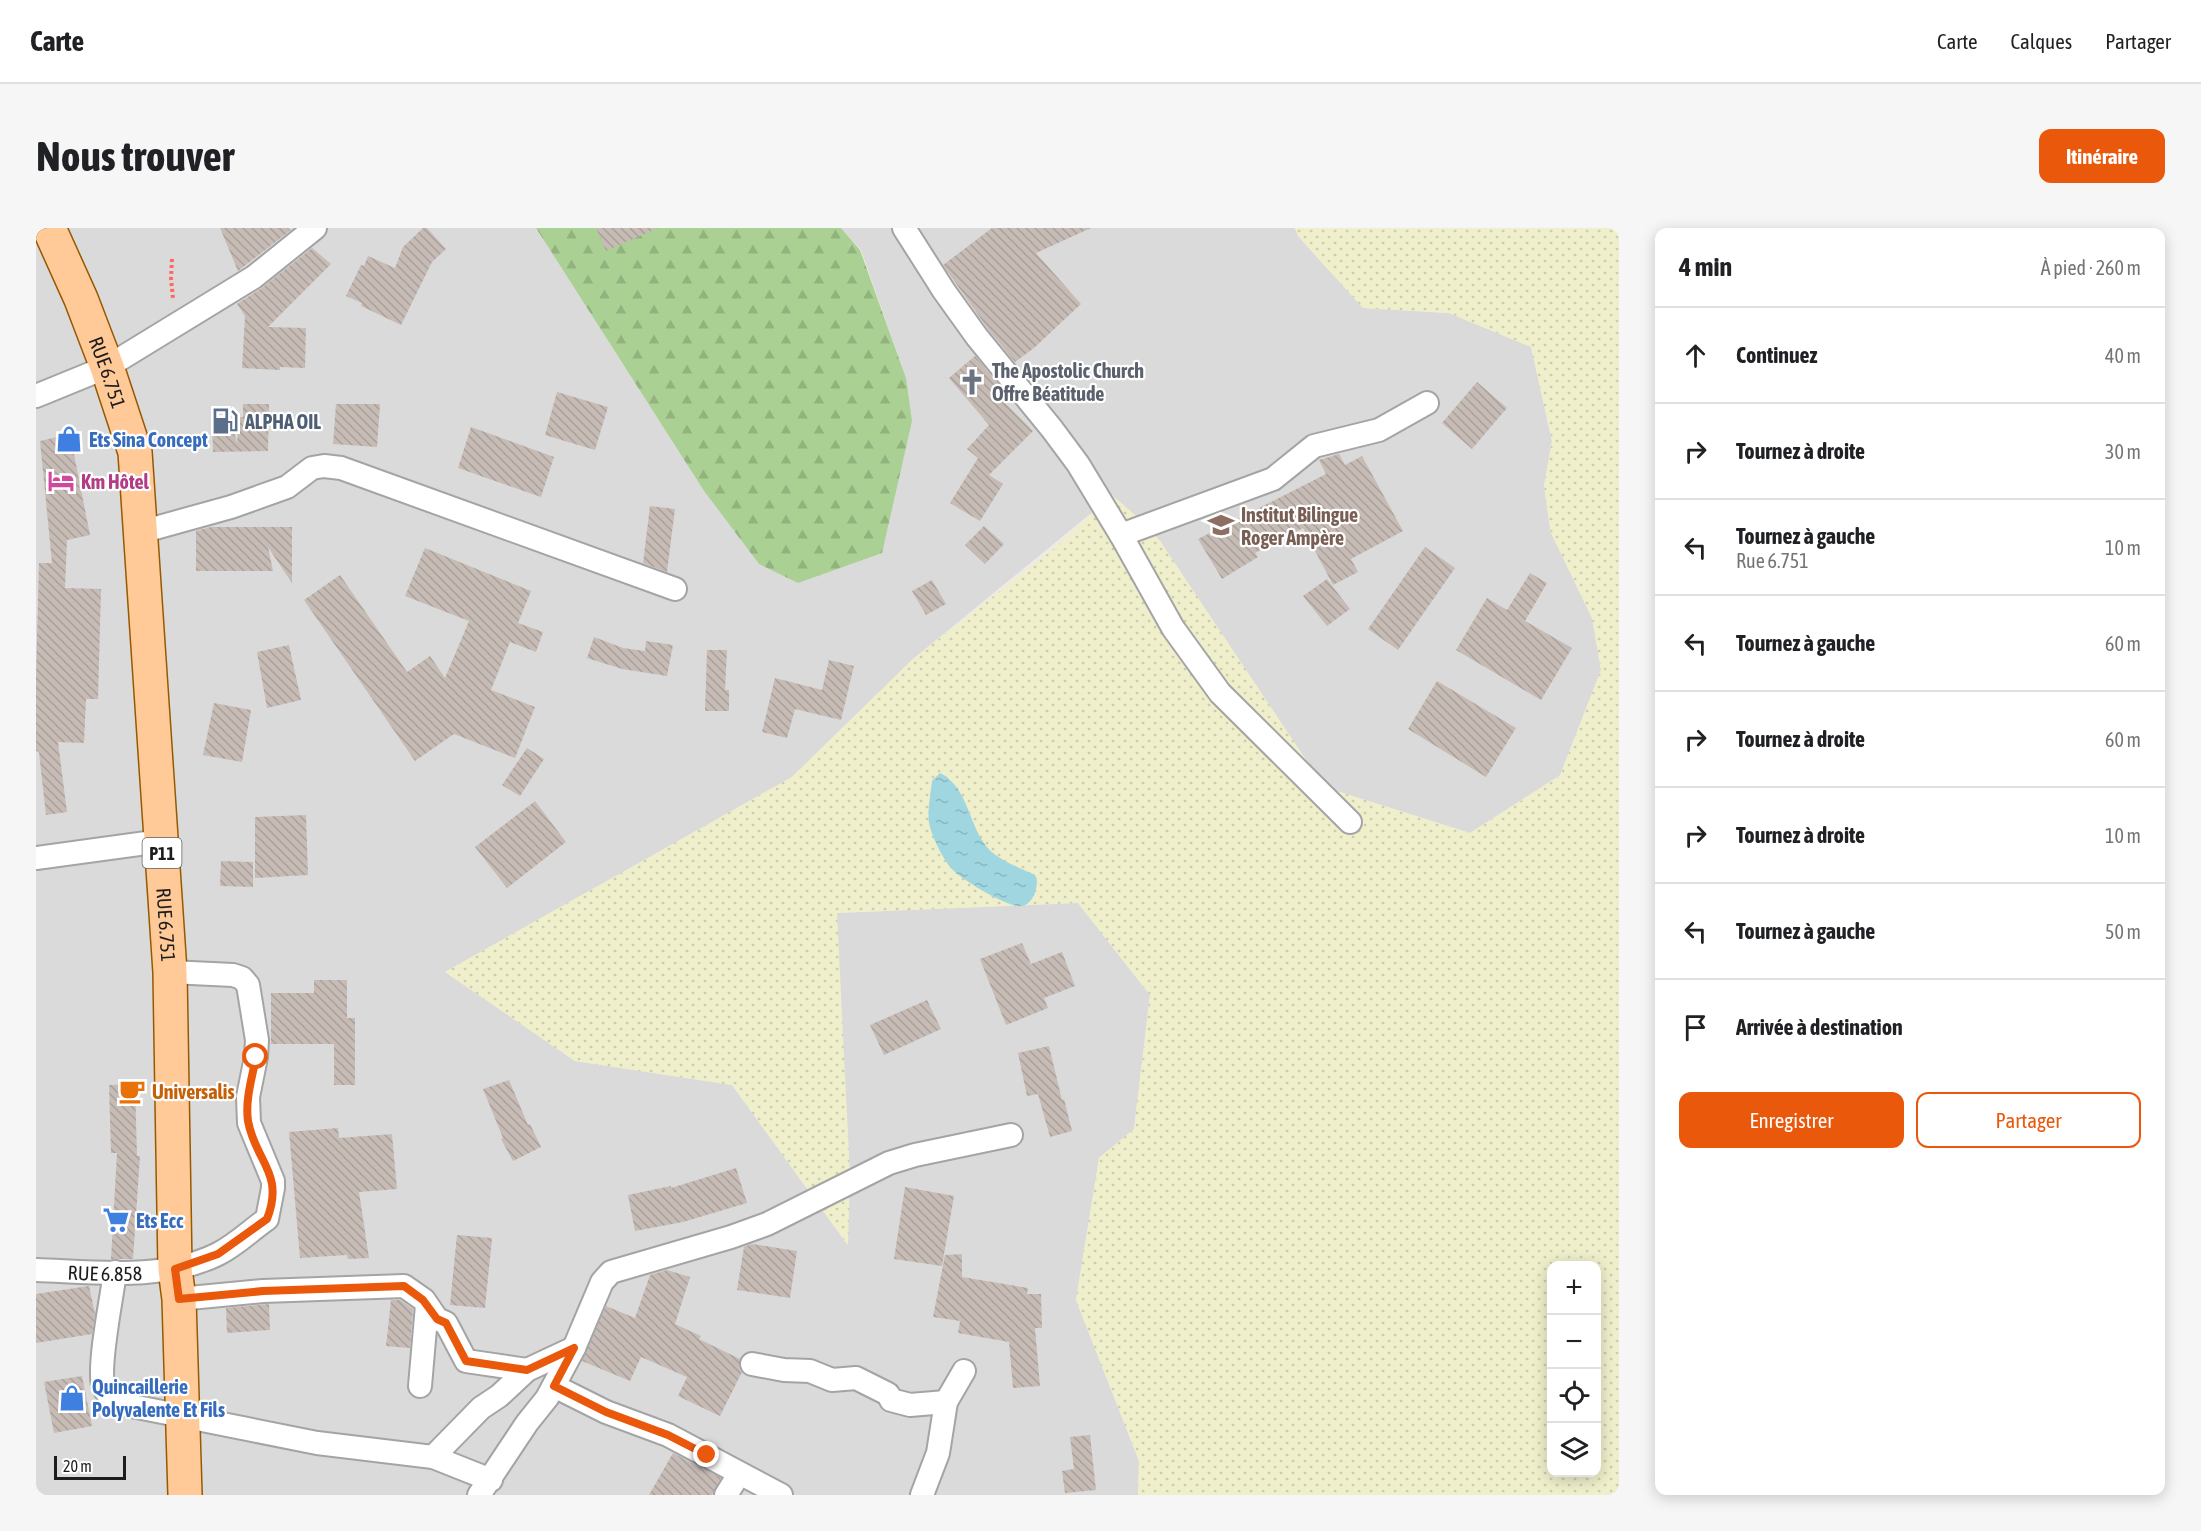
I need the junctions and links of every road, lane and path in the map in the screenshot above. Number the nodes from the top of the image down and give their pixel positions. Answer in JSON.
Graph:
{"nodes":[{"id":1,"x":49,"y":228,"type":"edge"},
{"id":2,"x":315,"y":228,"type":"edge"},
{"id":3,"x":904,"y":228,"type":"edge"},
{"id":4,"x":172,"y":258,"type":"dead end"},
{"id":5,"x":178,"y":323,"type":"junction"},
{"id":6,"x":107,"y":367,"type":"junction"},
{"id":7,"x":36,"y":396,"type":"edge"},
{"id":8,"x":1427,"y":403,"type":"dead end"},
{"id":9,"x":141,"y":532,"type":"junction"},
{"id":10,"x":1121,"y":535,"type":"junction"},
{"id":11,"x":675,"y":589,"type":"dead end"},
{"id":12,"x":1350,"y":822,"type":"dead end"},
{"id":13,"x":161,"y":841,"type":"junction"},
{"id":14,"x":36,"y":858,"type":"edge"},
{"id":15,"x":170,"y":972,"type":"junction"},
{"id":16,"x":1011,"y":1135,"type":"dead end"},
{"id":17,"x":36,"y":1270,"type":"edge"},
{"id":18,"x":115,"y":1272,"type":"junction"},
{"id":19,"x":177,"y":1284,"type":"junction"},
{"id":20,"x":427,"y":1305,"type":"junction"},
{"id":21,"x":574,"y":1348,"type":"junction"},
{"id":22,"x":752,"y":1364,"type":"dead end"},
{"id":23,"x":527,"y":1370,"type":"junction"},
{"id":24,"x":964,"y":1371,"type":"dead end"},
{"id":25,"x":420,"y":1386,"type":"dead end"},
{"id":26,"x":554,"y":1386,"type":"junction"},
{"id":27,"x":946,"y":1402,"type":"junction"},
{"id":28,"x":184,"y":1417,"type":"junction"},
{"id":29,"x":433,"y":1457,"type":"junction"},
{"id":30,"x":739,"y":1474,"type":"junction"},
{"id":31,"x":485,"y":1487,"type":"edge"},
{"id":32,"x":185,"y":1495,"type":"edge"},
{"id":33,"x":726,"y":1495,"type":"edge"},
{"id":34,"x":781,"y":1495,"type":"edge"},
{"id":35,"x":922,"y":1495,"type":"edge"}],
"edges":[{"from":1,"to":6,"type":"main road","name":"RUE 6.751","number":"P11"},
{"from":2,"to":5,"type":"street"},
{"from":3,"to":10,"type":"street"},
{"from":4,"to":5,"type":"path"},
{"from":5,"to":6,"type":"street"},
{"from":6,"to":7,"type":"street"},
{"from":6,"to":9,"type":"main road","name":"RUE 6.751","number":"P11"},
{"from":8,"to":10,"type":"street"},
{"from":9,"to":11,"type":"street"},
{"from":9,"to":13,"type":"main road","name":"RUE 6.751","number":"P11"},
{"from":10,"to":12,"type":"street"},
{"from":13,"to":14,"type":"street"},
{"from":13,"to":15,"type":"main road","name":"RUE 6.751","number":"P11"},
{"from":15,"to":19,"type":"main road","name":"RUE 6.751","number":"P11"},
{"from":15,"to":19,"type":"street"},
{"from":16,"to":21,"type":"street"},
{"from":17,"to":18,"type":"street","name":"RUE 6.858"},
{"from":18,"to":19,"type":"street","name":"RUE 6.858"},
{"from":18,"to":28,"type":"street"},
{"from":19,"to":20,"type":"street"},
{"from":19,"to":28,"type":"main road","name":"RUE 6.751","number":"P11"},
{"from":20,"to":23,"type":"street"},
{"from":20,"to":25,"type":"street"},
{"from":21,"to":23,"type":"street"},
{"from":21,"to":26,"type":"street"},
{"from":22,"to":27,"type":"street"},
{"from":23,"to":29,"type":"street"},
{"from":24,"to":27,"type":"street"},
{"from":26,"to":30,"type":"street"},
{"from":26,"to":31,"type":"street"},
{"from":27,"to":35,"type":"street"},
{"from":28,"to":29,"type":"street"},
{"from":28,"to":32,"type":"main road","name":"RUE 6.751","number":"P11"},
{"from":29,"to":31,"type":"street"},
{"from":30,"to":33,"type":"street"},
{"from":30,"to":34,"type":"street"}]}
